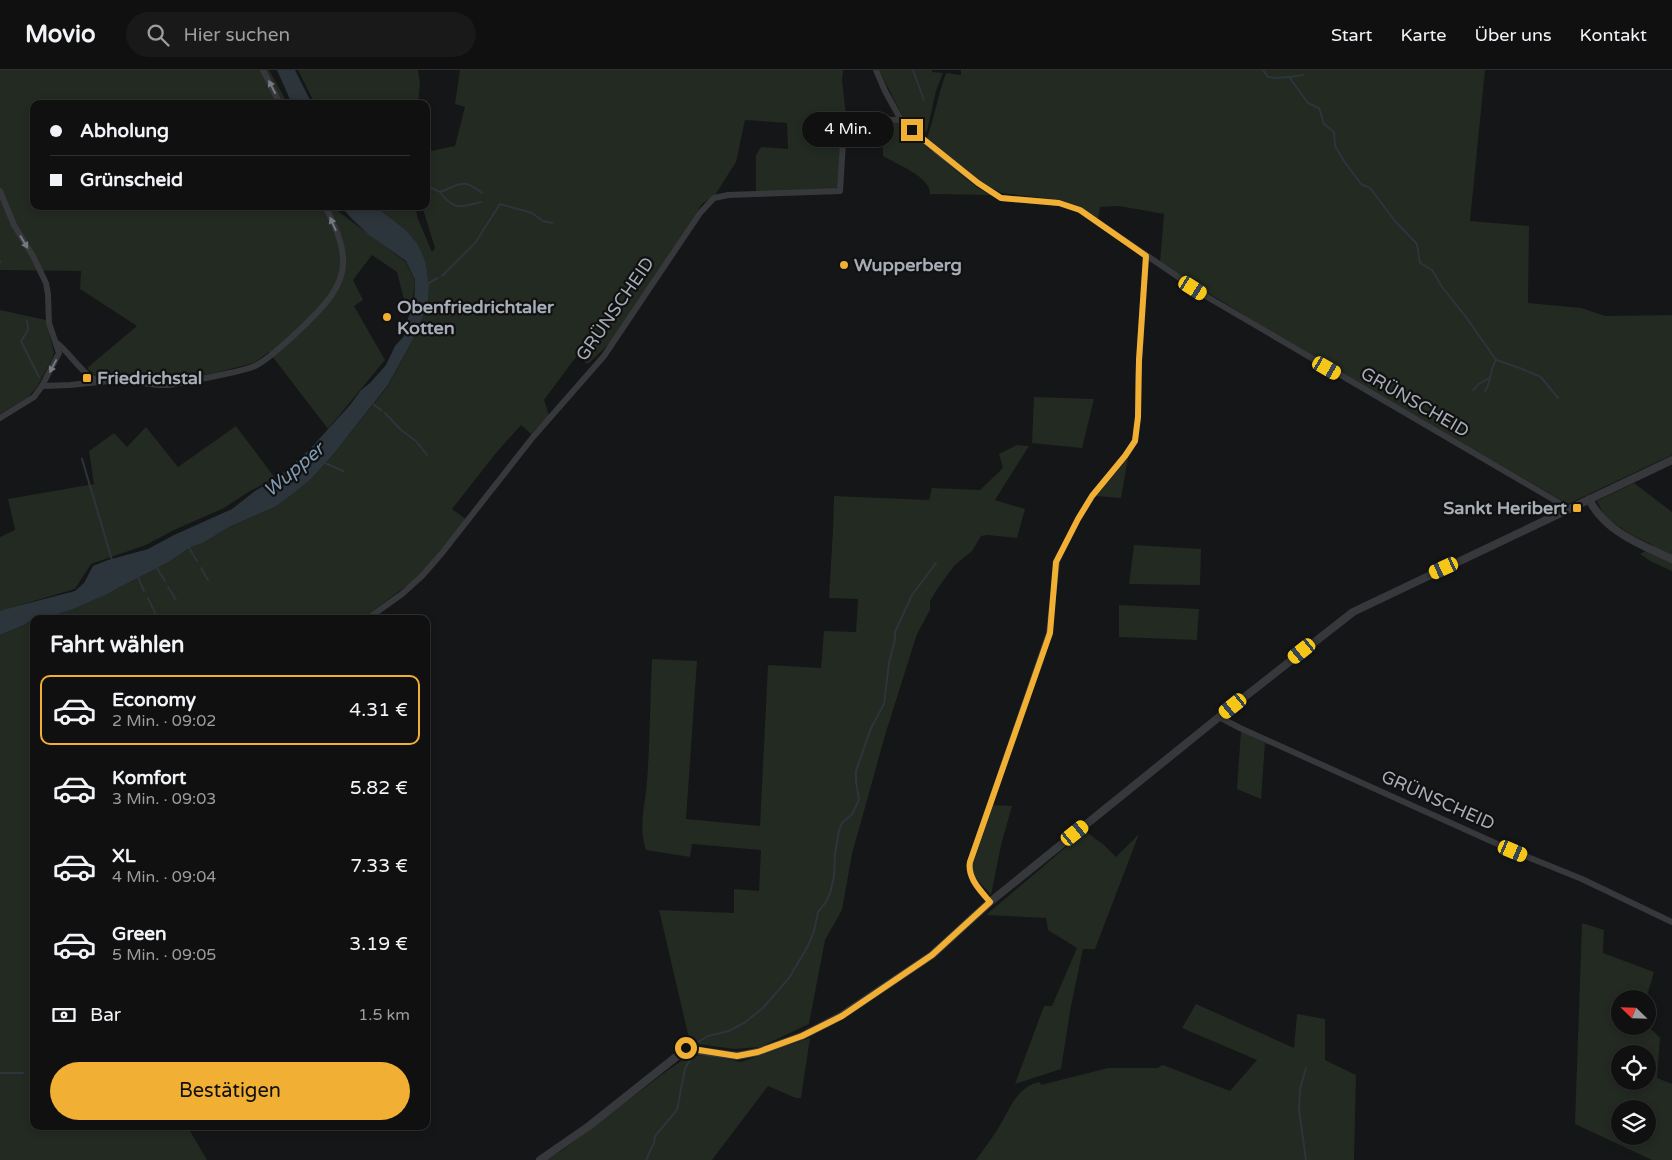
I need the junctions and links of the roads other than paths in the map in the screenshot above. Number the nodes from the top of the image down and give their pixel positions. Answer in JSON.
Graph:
{"nodes":[{"id":1,"x":263,"y":70,"type":"edge"},
{"id":2,"x":876,"y":70,"type":"edge"},
{"id":3,"x":278,"y":100,"type":"edge"},
{"id":4,"x":901,"y":120,"type":"junction"},
{"id":5,"x":0,"y":191,"type":"edge"},
{"id":6,"x":327,"y":210,"type":"edge"},
{"id":7,"x":1146,"y":256,"type":"junction"},
{"id":8,"x":56,"y":343,"type":"junction"},
{"id":9,"x":100,"y":382,"type":"junction"},
{"id":10,"x":42,"y":386,"type":"junction"},
{"id":11,"x":0,"y":418,"type":"edge"},
{"id":12,"x":1672,"y":460,"type":"edge"},
{"id":13,"x":1589,"y":499,"type":"junction"},
{"id":14,"x":1568,"y":508,"type":"junction"},
{"id":15,"x":1672,"y":559,"type":"edge"},
{"id":16,"x":372,"y":615,"type":"edge"},
{"id":17,"x":1219,"y":717,"type":"junction"},
{"id":18,"x":990,"y":902,"type":"junction"},
{"id":19,"x":1672,"y":922,"type":"edge"},
{"id":20,"x":540,"y":1160,"type":"edge"}],
"edges":[{"from":3,"to":1,"type":"street","one_way":true},
{"from":2,"to":4,"type":"street","name":"GRÜNSCHEID"},
{"from":4,"to":7,"type":"street","name":"GRÜNSCHEID"},
{"from":4,"to":16,"type":"street","name":"GRÜNSCHEID"},
{"from":5,"to":8,"type":"street","one_way":true},
{"from":9,"to":6,"type":"street","one_way":true},
{"from":7,"to":14,"type":"street","name":"GRÜNSCHEID"},
{"from":7,"to":18,"type":"street"},
{"from":8,"to":9,"type":"street"},
{"from":8,"to":10,"type":"street","one_way":true},
{"from":9,"to":10,"type":"street"},
{"from":10,"to":11,"type":"street"},
{"from":12,"to":13,"type":"street"},
{"from":13,"to":14,"type":"street"},
{"from":13,"to":15,"type":"street"},
{"from":14,"to":17,"type":"street"},
{"from":17,"to":18,"type":"street"},
{"from":17,"to":19,"type":"street","name":"GRÜNSCHEID"},
{"from":18,"to":20,"type":"street"}]}
